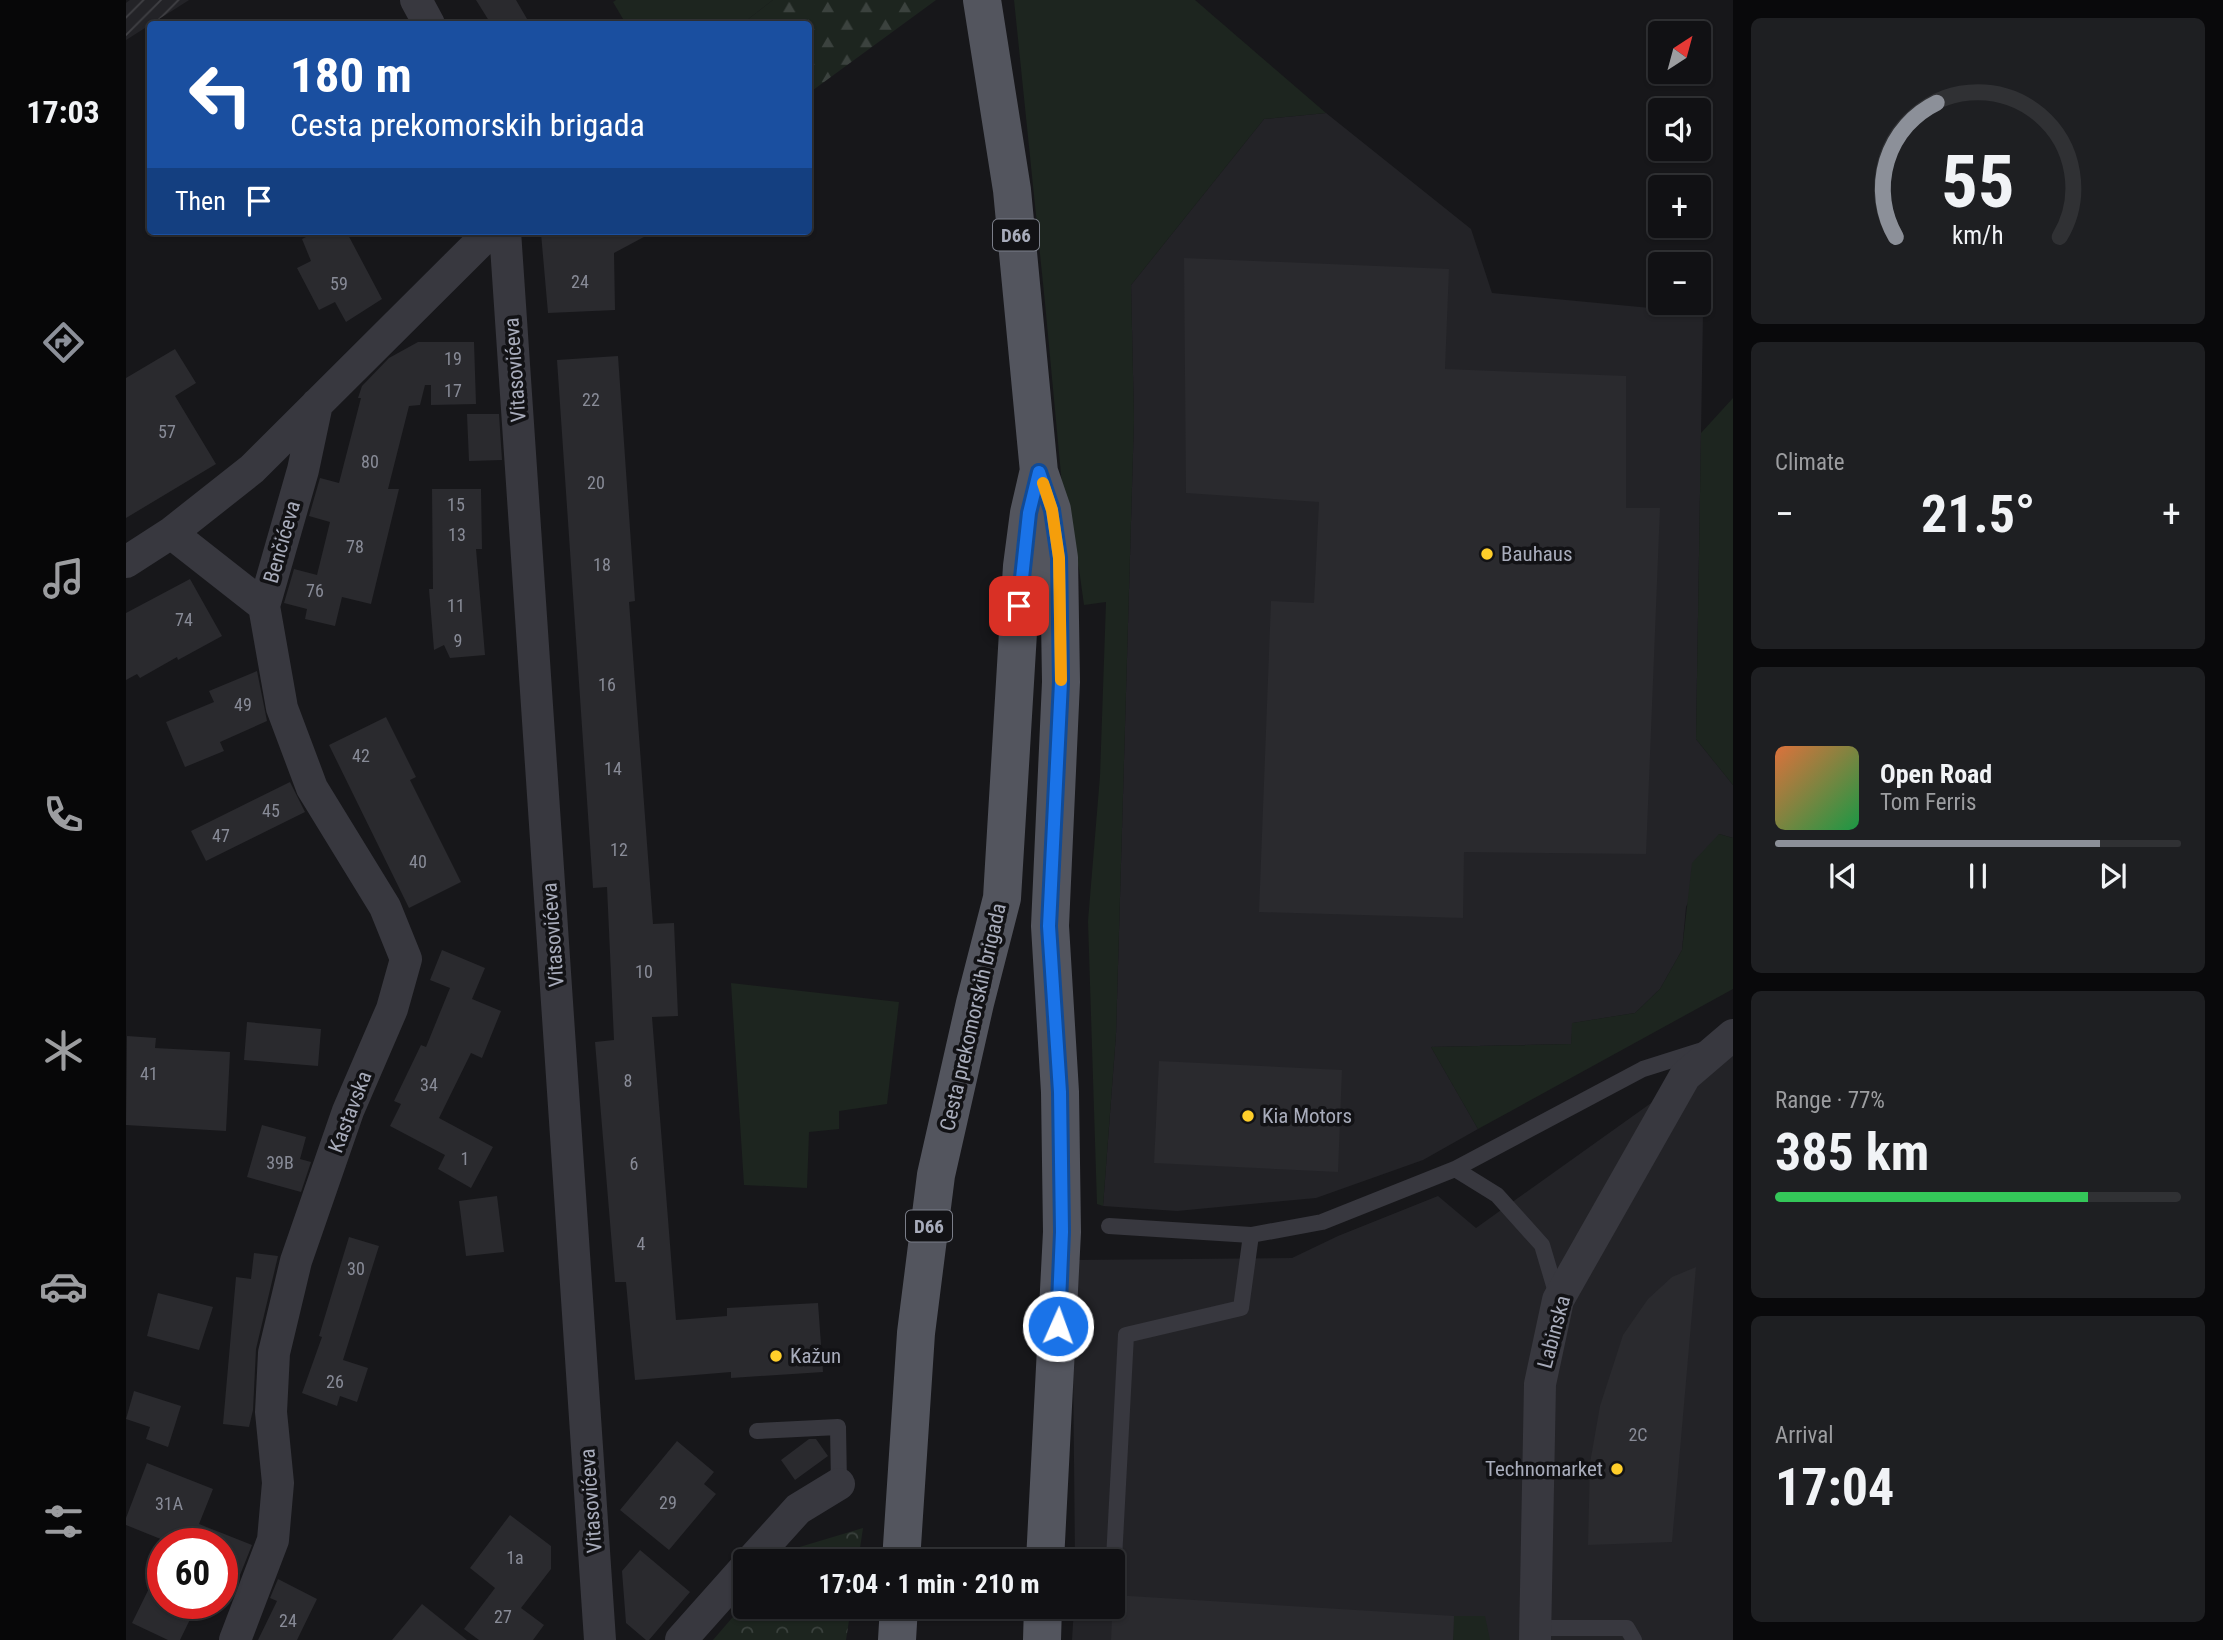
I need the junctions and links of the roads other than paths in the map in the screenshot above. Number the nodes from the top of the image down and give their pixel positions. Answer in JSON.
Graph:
{"nodes":[{"id":1,"x":416,"y":0,"type":"edge"},
{"id":2,"x":982,"y":0,"type":"edge"},
{"id":3,"x":427,"y":21,"type":"edge"},
{"id":4,"x":487,"y":235,"type":"edge"},
{"id":5,"x":505,"y":235,"type":"edge"},
{"id":6,"x":317,"y":404,"type":"junction"},
{"id":7,"x":1039,"y":472,"type":"junction"},
{"id":8,"x":171,"y":533,"type":"junction"},
{"id":9,"x":126,"y":562,"type":"edge"},
{"id":10,"x":264,"y":606,"type":"junction"},
{"id":11,"x":1727,"y":1039,"type":"edge"},
{"id":12,"x":1455,"y":1170,"type":"junction"},
{"id":13,"x":1109,"y":1226,"type":"dead end"},
{"id":14,"x":1251,"y":1235,"type":"junction"},
{"id":15,"x":1558,"y":1300,"type":"junction"},
{"id":16,"x":757,"y":1431,"type":"dead end"},
{"id":17,"x":839,"y":1484,"type":"joint"},
{"id":18,"x":762,"y":1549,"type":"edge"},
{"id":19,"x":902,"y":1549,"type":"edge"},
{"id":20,"x":1046,"y":1549,"type":"edge"},
{"id":21,"x":1115,"y":1549,"type":"edge"},
{"id":22,"x":733,"y":1582,"type":"edge"},
{"id":23,"x":898,"y":1619,"type":"edge"},
{"id":24,"x":1043,"y":1619,"type":"edge"},
{"id":25,"x":1534,"y":1634,"type":"edge"},
{"id":26,"x":235,"y":1640,"type":"edge"},
{"id":27,"x":600,"y":1640,"type":"edge"},
{"id":28,"x":681,"y":1640,"type":"edge"},
{"id":29,"x":897,"y":1640,"type":"edge"},
{"id":30,"x":1042,"y":1640,"type":"edge"},
{"id":31,"x":1634,"y":1640,"type":"edge"}],
"edges":[{"from":1,"to":3,"type":"street"},
{"from":2,"to":7,"type":"main road","name":"Cesta prekomorskih brigada","number":"D66"},
{"from":4,"to":6,"type":"street"},
{"from":5,"to":27,"type":"street","name":"Vitasovićeva"},
{"from":6,"to":8,"type":"street"},
{"from":6,"to":10,"type":"street","name":"Benčićeva"},
{"from":7,"to":19,"type":"main road","name":"Cesta prekomorskih brigada","number":"D66"},
{"from":7,"to":20,"type":"main road","name":"Cesta prekomorskih brigada","number":"D66"},
{"from":8,"to":9,"type":"street"},
{"from":8,"to":10,"type":"street","name":"Benčićeva"},
{"from":10,"to":26,"type":"street","name":"Kastavska"},
{"from":11,"to":12,"type":"lane"},
{"from":11,"to":15,"type":"street","name":"Labinska"},
{"from":12,"to":14,"type":"lane"},
{"from":12,"to":15,"type":"lane"},
{"from":13,"to":14,"type":"lane"},
{"from":14,"to":21,"type":"lane"},
{"from":15,"to":25,"type":"street","name":"Labinska"},
{"from":16,"to":17,"type":"lane"},
{"from":17,"to":18,"type":"street"},
{"from":22,"to":28,"type":"street"},
{"from":23,"to":29,"type":"main road"},
{"from":24,"to":30,"type":"main road"},
{"from":25,"to":31,"type":"lane"}]}
